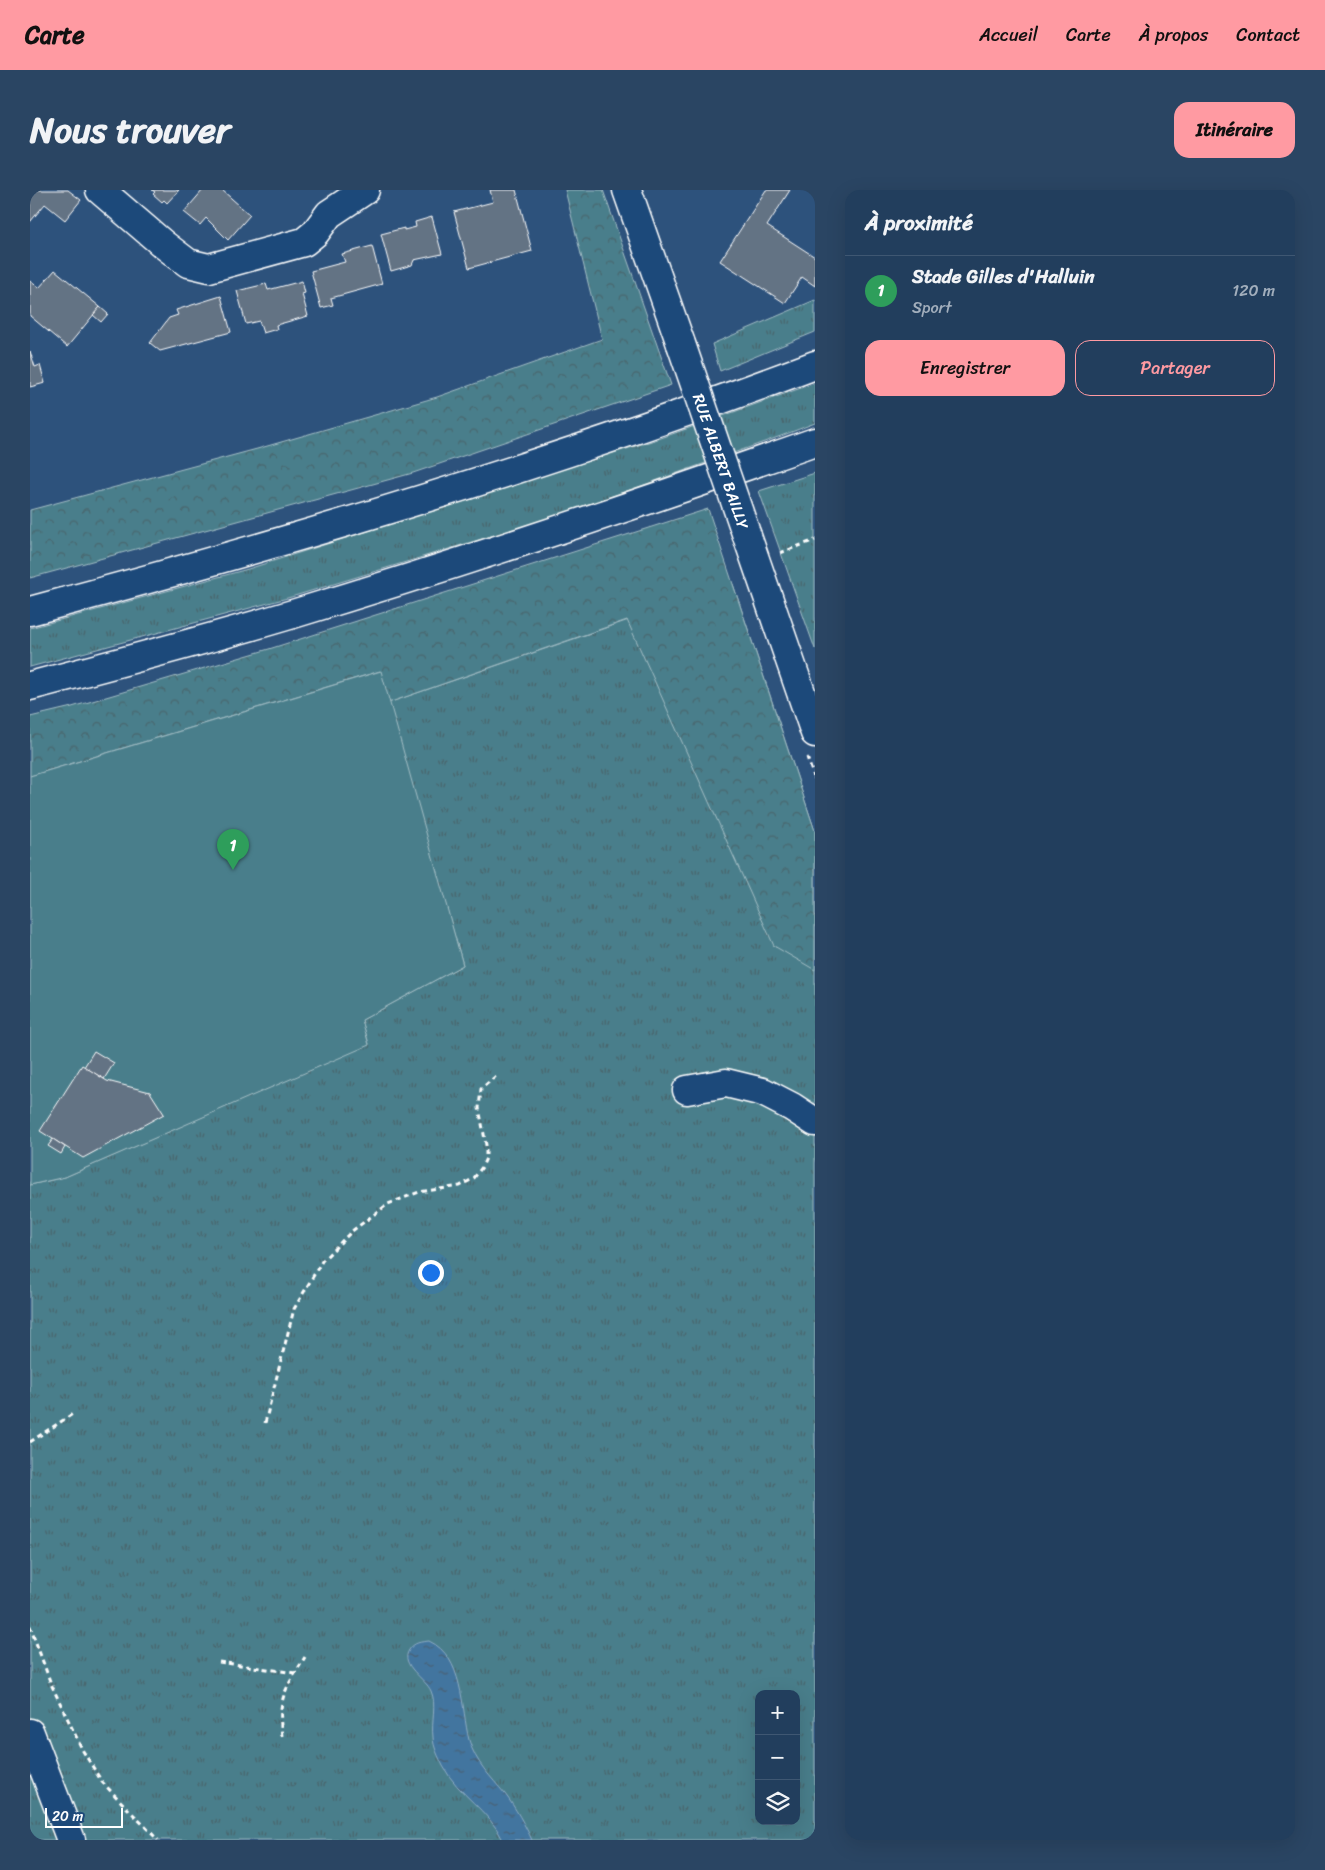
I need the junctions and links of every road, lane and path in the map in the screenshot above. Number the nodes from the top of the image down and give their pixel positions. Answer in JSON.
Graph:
{"nodes":[{"id":1,"x":100,"y":190,"type":"edge"},
{"id":2,"x":366,"y":190,"type":"edge"},
{"id":3,"x":627,"y":190,"type":"edge"},
{"id":4,"x":815,"y":365,"type":"edge"},
{"id":5,"x":815,"y":442,"type":"edge"},
{"id":6,"x":815,"y":540,"type":"edge"},
{"id":7,"x":777,"y":554,"type":"dead end"},
{"id":8,"x":30,"y":611,"type":"edge"},
{"id":9,"x":30,"y":686,"type":"edge"},
{"id":10,"x":815,"y":733,"type":"edge"},
{"id":11,"x":496,"y":1076,"type":"dead end"},
{"id":12,"x":687,"y":1090,"type":"dead end"},
{"id":13,"x":815,"y":1122,"type":"edge"},
{"id":14,"x":74,"y":1413,"type":"dead end"},
{"id":15,"x":265,"y":1423,"type":"dead end"},
{"id":16,"x":30,"y":1442,"type":"edge"},
{"id":17,"x":30,"y":1626,"type":"edge"},
{"id":18,"x":304,"y":1657,"type":"dead end"},
{"id":19,"x":219,"y":1662,"type":"dead end"},
{"id":20,"x":295,"y":1673,"type":"junction"},
{"id":21,"x":30,"y":1733,"type":"edge"},
{"id":22,"x":282,"y":1736,"type":"dead end"},
{"id":23,"x":71,"y":1840,"type":"edge"},
{"id":24,"x":158,"y":1840,"type":"edge"}],
"edges":[{"from":1,"to":2,"type":"main road"},
{"from":3,"to":10,"type":"main road","name":"RUE ALBERT BAILLY","bridge":true},
{"from":4,"to":8,"type":"main road"},
{"from":5,"to":9,"type":"main road"},
{"from":6,"to":7,"type":"path"},
{"from":11,"to":15,"type":"path"},
{"from":12,"to":13,"type":"main road"},
{"from":14,"to":16,"type":"path"},
{"from":17,"to":24,"type":"path"},
{"from":18,"to":20,"type":"path"},
{"from":19,"to":20,"type":"path"},
{"from":20,"to":22,"type":"path"},
{"from":21,"to":23,"type":"main road"}]}
